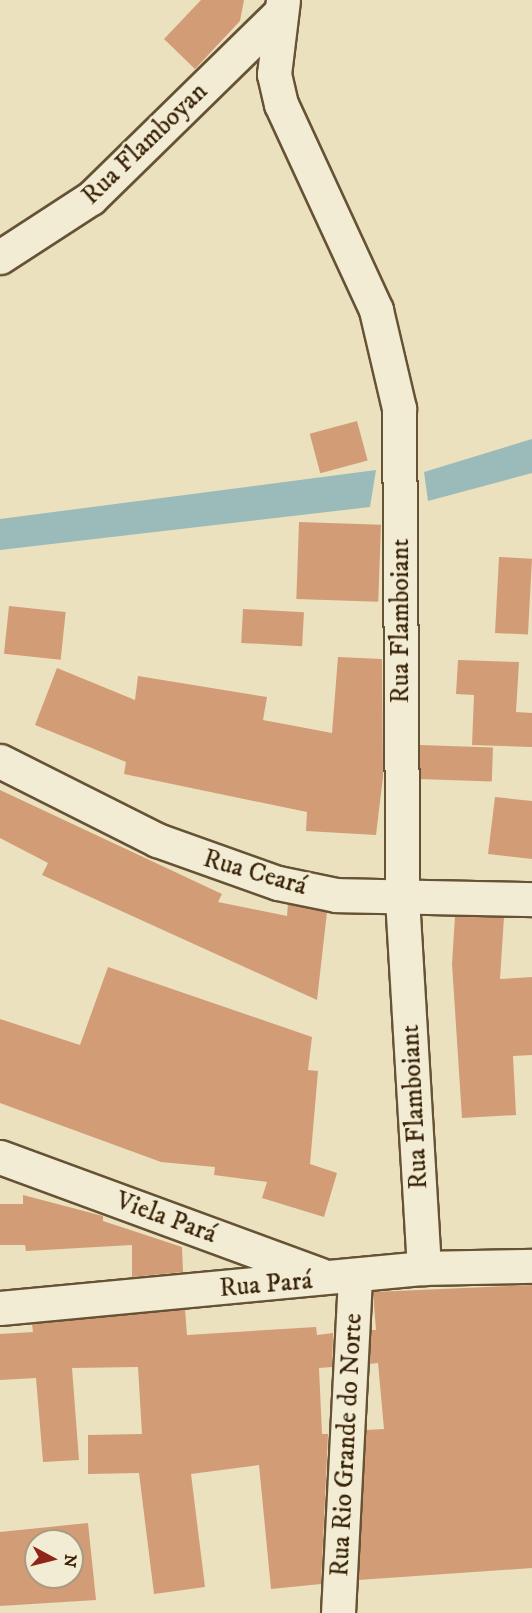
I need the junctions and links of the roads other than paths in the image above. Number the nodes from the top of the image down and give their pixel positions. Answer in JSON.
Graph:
{"nodes":[{"id":1,"x":281,"y":8,"type":"edge"},
{"id":2,"x":0,"y":257,"type":"edge"},
{"id":3,"x":0,"y":761,"type":"edge"},
{"id":4,"x":402,"y":898,"type":"junction"},
{"id":5,"x":532,"y":899,"type":"edge"},
{"id":6,"x":0,"y":1157,"type":"edge"},
{"id":7,"x":532,"y":1266,"type":"edge"},
{"id":8,"x":424,"y":1268,"type":"junction"},
{"id":9,"x":343,"y":1278,"type":"junction"},
{"id":10,"x":0,"y":1308,"type":"edge"},
{"id":11,"x":338,"y":1613,"type":"edge"}],
"edges":[{"from":1,"to":2,"type":"street","name":"Rua Flamboyan"},
{"from":1,"to":4,"type":"street","name":"Rua Flamboiant"},
{"from":3,"to":4,"type":"street","name":"Rua Ceará"},
{"from":4,"to":5,"type":"street","name":"Rua Ceará"},
{"from":4,"to":8,"type":"street","name":"Rua Flamboiant"},
{"from":6,"to":9,"type":"street","name":"Viela Pará"},
{"from":7,"to":8,"type":"street","name":"Rua Pará"},
{"from":8,"to":9,"type":"street","name":"Rua Pará"},
{"from":9,"to":10,"type":"street","name":"Rua Pará"},
{"from":9,"to":11,"type":"street","name":"Rua Rio Grande do Norte"}]}
